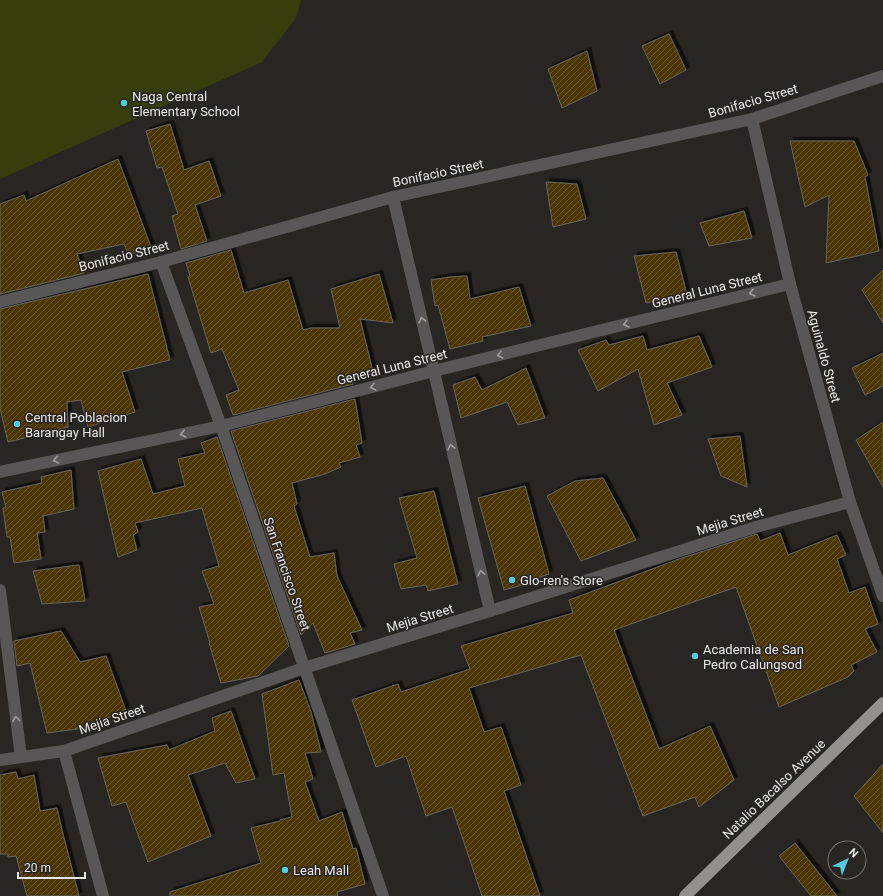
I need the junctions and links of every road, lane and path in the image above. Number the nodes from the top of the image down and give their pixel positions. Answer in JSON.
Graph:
{"nodes":[{"id":1,"x":883,"y":76,"type":"edge"},
{"id":2,"x":752,"y":119,"type":"junction"},
{"id":3,"x":393,"y":197,"type":"junction"},
{"id":4,"x":161,"y":262,"type":"junction"},
{"id":5,"x":790,"y":284,"type":"junction"},
{"id":6,"x":0,"y":302,"type":"edge"},
{"id":7,"x":434,"y":371,"type":"junction"},
{"id":8,"x":221,"y":426,"type":"junction"},
{"id":9,"x":0,"y":472,"type":"edge"},
{"id":10,"x":850,"y":502,"type":"junction"},
{"id":11,"x":0,"y":590,"type":"edge"},
{"id":12,"x":883,"y":596,"type":"edge"},
{"id":13,"x":490,"y":611,"type":"junction"},
{"id":14,"x":304,"y":668,"type":"junction"},
{"id":15,"x":883,"y":703,"type":"edge"},
{"id":16,"x":64,"y":751,"type":"junction"},
{"id":17,"x":21,"y":757,"type":"junction"},
{"id":18,"x":0,"y":760,"type":"edge"},
{"id":19,"x":103,"y":896,"type":"edge"},
{"id":20,"x":383,"y":896,"type":"edge"},
{"id":21,"x":685,"y":896,"type":"edge"}],
"edges":[{"from":1,"to":2,"type":"street","name":"Bonifacio Street"},
{"from":2,"to":3,"type":"street","name":"Bonifacio Street"},
{"from":2,"to":5,"type":"street","name":"Aguinaldo Street"},
{"from":3,"to":4,"type":"street","name":"Bonifacio Street"},
{"from":7,"to":3,"type":"street","one_way":true},
{"from":4,"to":6,"type":"street","name":"Bonifacio Street"},
{"from":4,"to":8,"type":"street","name":"San Francisco Street"},
{"from":5,"to":7,"type":"street","name":"General Luna Street","one_way":true},
{"from":5,"to":10,"type":"street","name":"Aguinaldo Street"},
{"from":7,"to":8,"type":"street","name":"General Luna Street","one_way":true},
{"from":13,"to":7,"type":"street","one_way":true},
{"from":8,"to":9,"type":"street","name":"General Luna Street","one_way":true},
{"from":8,"to":14,"type":"street","name":"San Francisco Street"},
{"from":10,"to":12,"type":"street","name":"Aguinaldo Street"},
{"from":10,"to":13,"type":"street","name":"Mejia Street"},
{"from":17,"to":11,"type":"street","one_way":true},
{"from":13,"to":14,"type":"street","name":"Mejia Street"},
{"from":14,"to":16,"type":"street","name":"Mejia Street"},
{"from":14,"to":20,"type":"street","name":"San Francisco Street"},
{"from":15,"to":21,"type":"highway","name":"Natalio Bacalso Avenue"},
{"from":16,"to":17,"type":"street","name":"Mejia Street"},
{"from":16,"to":19,"type":"street"},
{"from":17,"to":18,"type":"street","name":"Mejia Street"}]}
